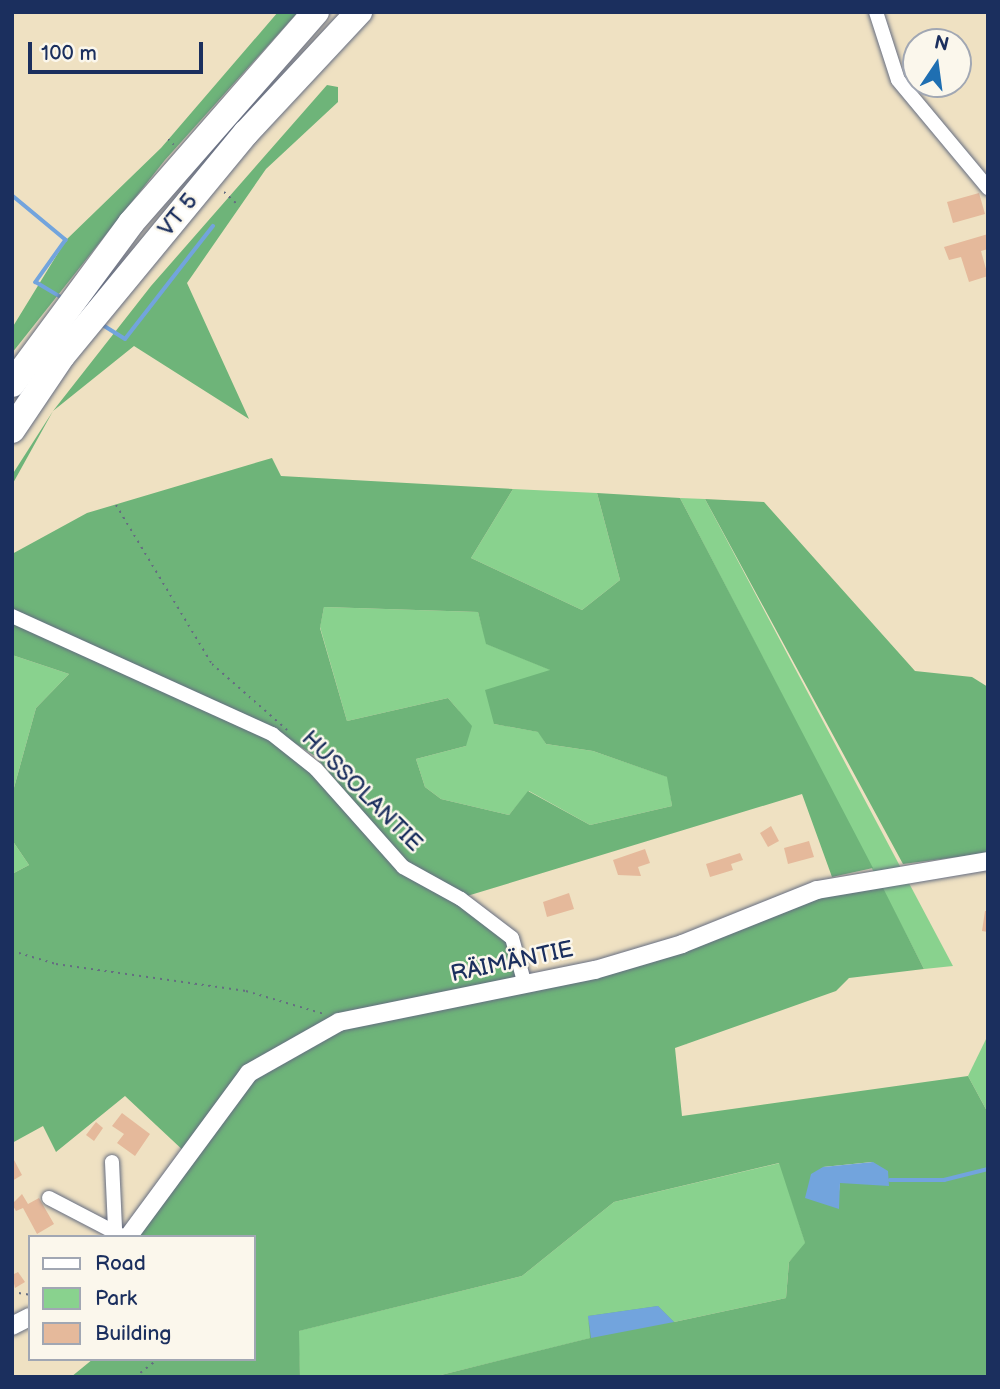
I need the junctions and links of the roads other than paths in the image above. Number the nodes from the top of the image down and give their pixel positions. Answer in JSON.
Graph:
{"nodes":[{"id":1,"x":316,"y":12,"type":"edge"},
{"id":2,"x":359,"y":12,"type":"edge"},
{"id":3,"x":876,"y":12,"type":"edge"},
{"id":4,"x":988,"y":188,"type":"edge"},
{"id":5,"x":12,"y":384,"type":"edge"},
{"id":6,"x":12,"y":430,"type":"edge"},
{"id":7,"x":12,"y":616,"type":"edge"},
{"id":8,"x":988,"y":861,"type":"edge"},
{"id":9,"x":526,"y":985,"type":"junction"},
{"id":10,"x":112,"y":1162,"type":"dead end"},
{"id":11,"x":49,"y":1198,"type":"dead end"},
{"id":12,"x":122,"y":1234,"type":"edge"},
{"id":13,"x":28,"y":1318,"type":"edge"},
{"id":14,"x":12,"y":1326,"type":"edge"}],
"edges":[{"from":1,"to":5,"type":"highway","name":"VT 5"},
{"from":2,"to":6,"type":"highway","name":"VT 5"},
{"from":3,"to":4,"type":"street"},
{"from":7,"to":9,"type":"street","name":"HUSSOLANTIE"},
{"from":8,"to":9,"type":"street","name":"RÄIMÄNTIE"},
{"from":9,"to":12,"type":"street","name":"RÄIMÄNTIE"},
{"from":10,"to":12,"type":"street"},
{"from":11,"to":12,"type":"street"},
{"from":13,"to":14,"type":"street"}]}
